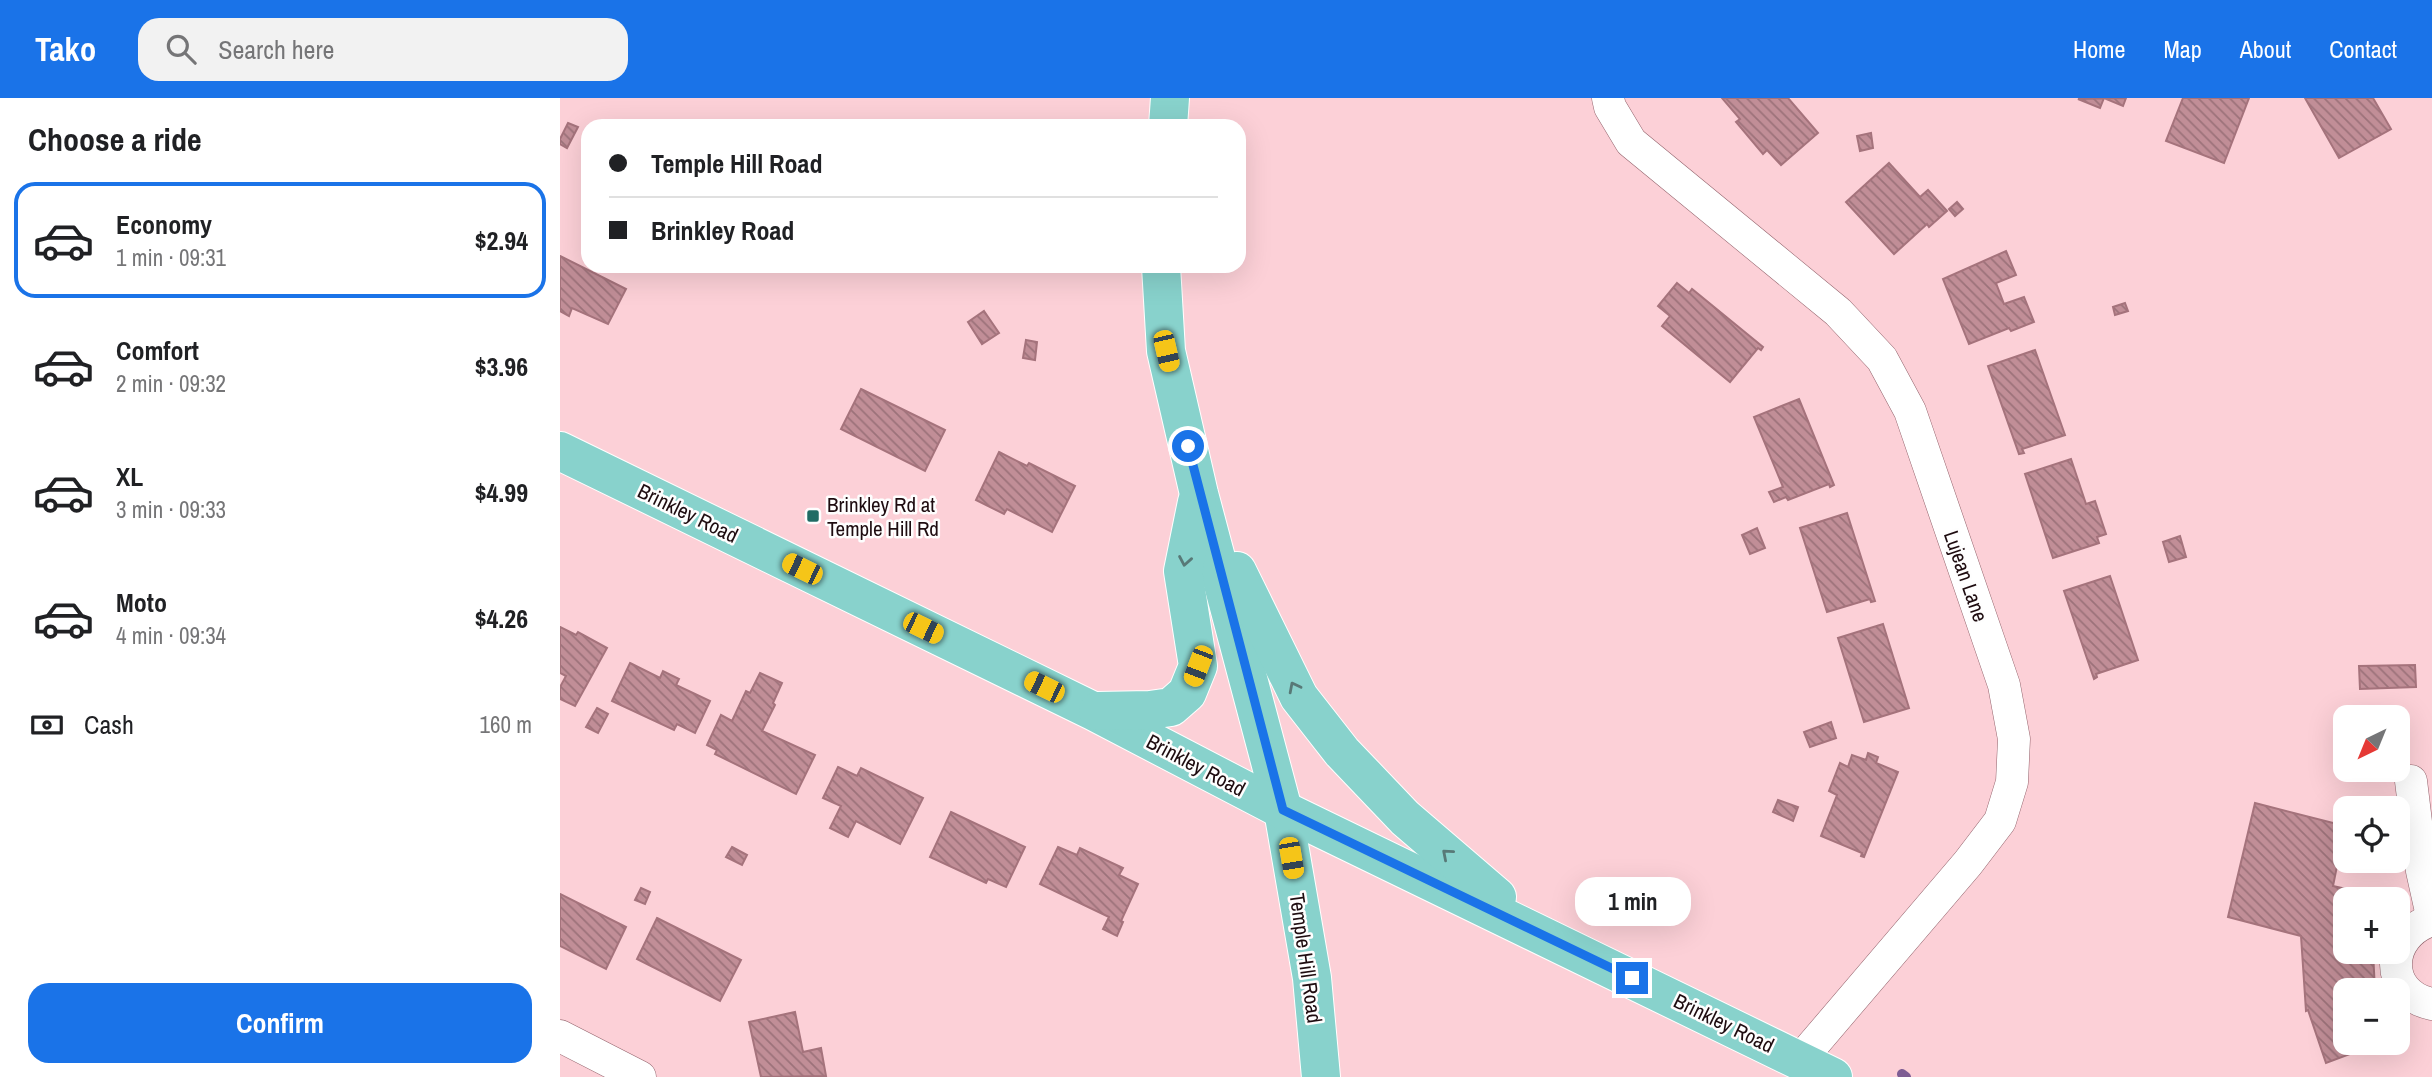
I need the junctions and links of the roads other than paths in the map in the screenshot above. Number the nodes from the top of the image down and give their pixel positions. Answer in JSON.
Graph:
{"nodes":[{"id":1,"x":1170,"y":98,"type":"edge"},
{"id":2,"x":1608,"y":98,"type":"edge"},
{"id":3,"x":1168,"y":119,"type":"edge"},
{"id":4,"x":1161,"y":273,"type":"edge"},
{"id":5,"x":560,"y":450,"type":"edge"},
{"id":6,"x":1199,"y":494,"type":"junction"},
{"id":7,"x":1093,"y":711,"type":"junction"},
{"id":8,"x":2412,"y":781,"type":"dead end"},
{"id":9,"x":1283,"y":810,"type":"junction"},
{"id":10,"x":2432,"y":918,"type":"edge"},
{"id":11,"x":1535,"y":931,"type":"junction"},
{"id":12,"x":2432,"y":1004,"type":"edge"},
{"id":13,"x":560,"y":1036,"type":"edge"},
{"id":14,"x":1817,"y":1069,"type":"edge"},
{"id":15,"x":640,"y":1077,"type":"edge"},
{"id":16,"x":1321,"y":1077,"type":"edge"}],
"edges":[{"from":1,"to":3,"type":"main road"},
{"from":2,"to":14,"type":"street","name":"Lujean Lane"},
{"from":4,"to":6,"type":"main road","name":"Temple Hill Road"},
{"from":5,"to":7,"type":"main road","name":"Brinkley Road"},
{"from":6,"to":7,"type":"main road","one_way":true},
{"from":6,"to":9,"type":"main road","name":"Temple Hill Road"},
{"from":11,"to":6,"type":"main road","one_way":true},
{"from":7,"to":9,"type":"main road","name":"Brinkley Road"},
{"from":8,"to":10,"type":"street"},
{"from":9,"to":11,"type":"main road","name":"Brinkley Road"},
{"from":9,"to":16,"type":"main road","name":"Temple Hill Road"},
{"from":10,"to":12,"type":"street"},
{"from":11,"to":14,"type":"main road","name":"Brinkley Road"},
{"from":13,"to":15,"type":"street"}]}
